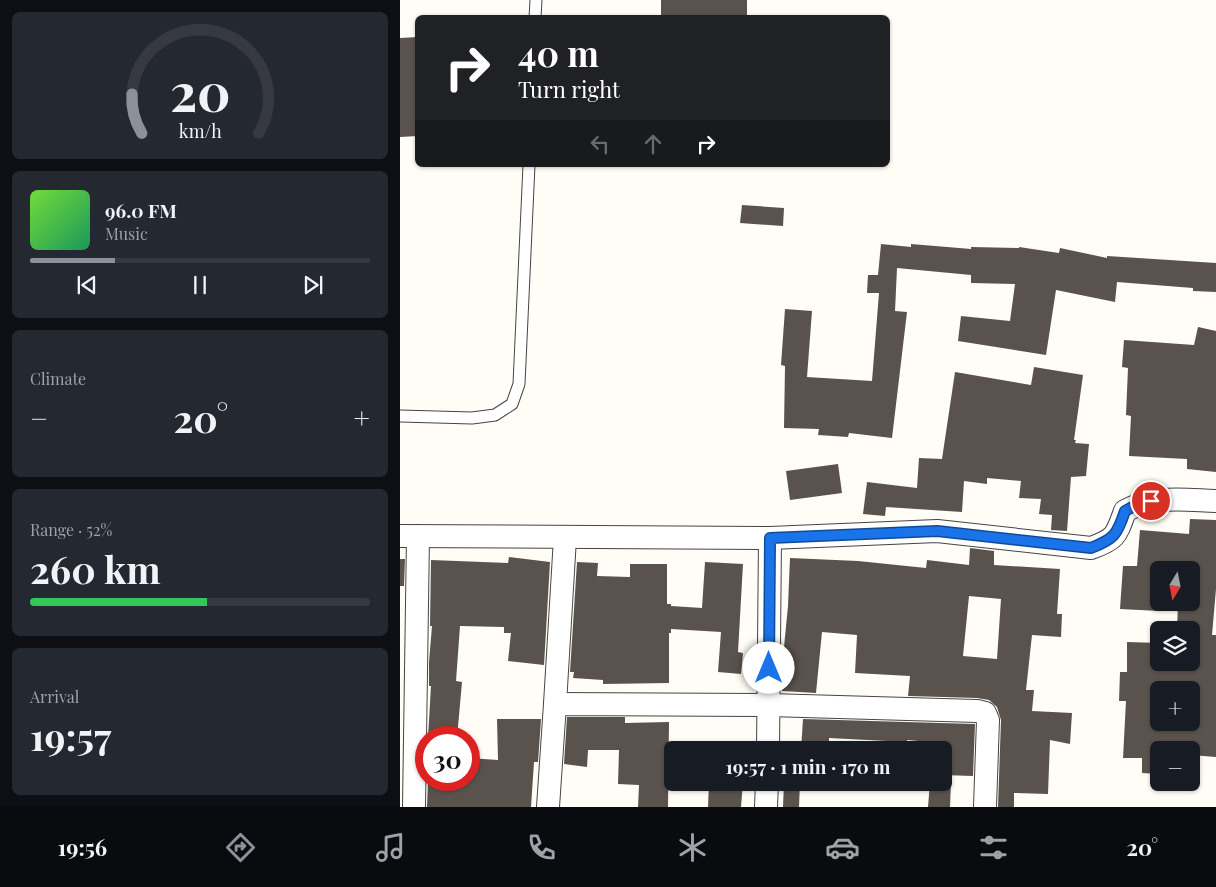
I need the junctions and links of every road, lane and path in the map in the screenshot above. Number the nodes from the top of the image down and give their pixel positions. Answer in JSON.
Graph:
{"nodes":[{"id":1,"x":536,"y":0,"type":"edge"},
{"id":2,"x":535,"y":15,"type":"edge"},
{"id":3,"x":528,"y":167,"type":"edge"},
{"id":4,"x":400,"y":416,"type":"edge"},
{"id":5,"x":1216,"y":501,"type":"edge"},
{"id":6,"x":409,"y":536,"type":"edge"},
{"id":7,"x":565,"y":538,"type":"junction"},
{"id":8,"x":770,"y":538,"type":"junction"},
{"id":9,"x":555,"y":704,"type":"junction"},
{"id":10,"x":769,"y":705,"type":"junction"},
{"id":11,"x":768,"y":741,"type":"edge"},
{"id":12,"x":767,"y":791,"type":"edge"},
{"id":13,"x":414,"y":807,"type":"edge"},
{"id":14,"x":548,"y":807,"type":"edge"},
{"id":15,"x":766,"y":807,"type":"edge"},
{"id":16,"x":985,"y":807,"type":"edge"}],
"edges":[{"from":1,"to":2,"type":"lane"},
{"from":3,"to":4,"type":"lane"},
{"from":5,"to":8,"type":"street"},
{"from":6,"to":7,"type":"street"},
{"from":6,"to":13,"type":"street"},
{"from":7,"to":8,"type":"street"},
{"from":7,"to":9,"type":"street"},
{"from":8,"to":10,"type":"street"},
{"from":9,"to":10,"type":"street"},
{"from":9,"to":14,"type":"street"},
{"from":10,"to":11,"type":"street"},
{"from":10,"to":16,"type":"street"},
{"from":12,"to":15,"type":"street"}]}
